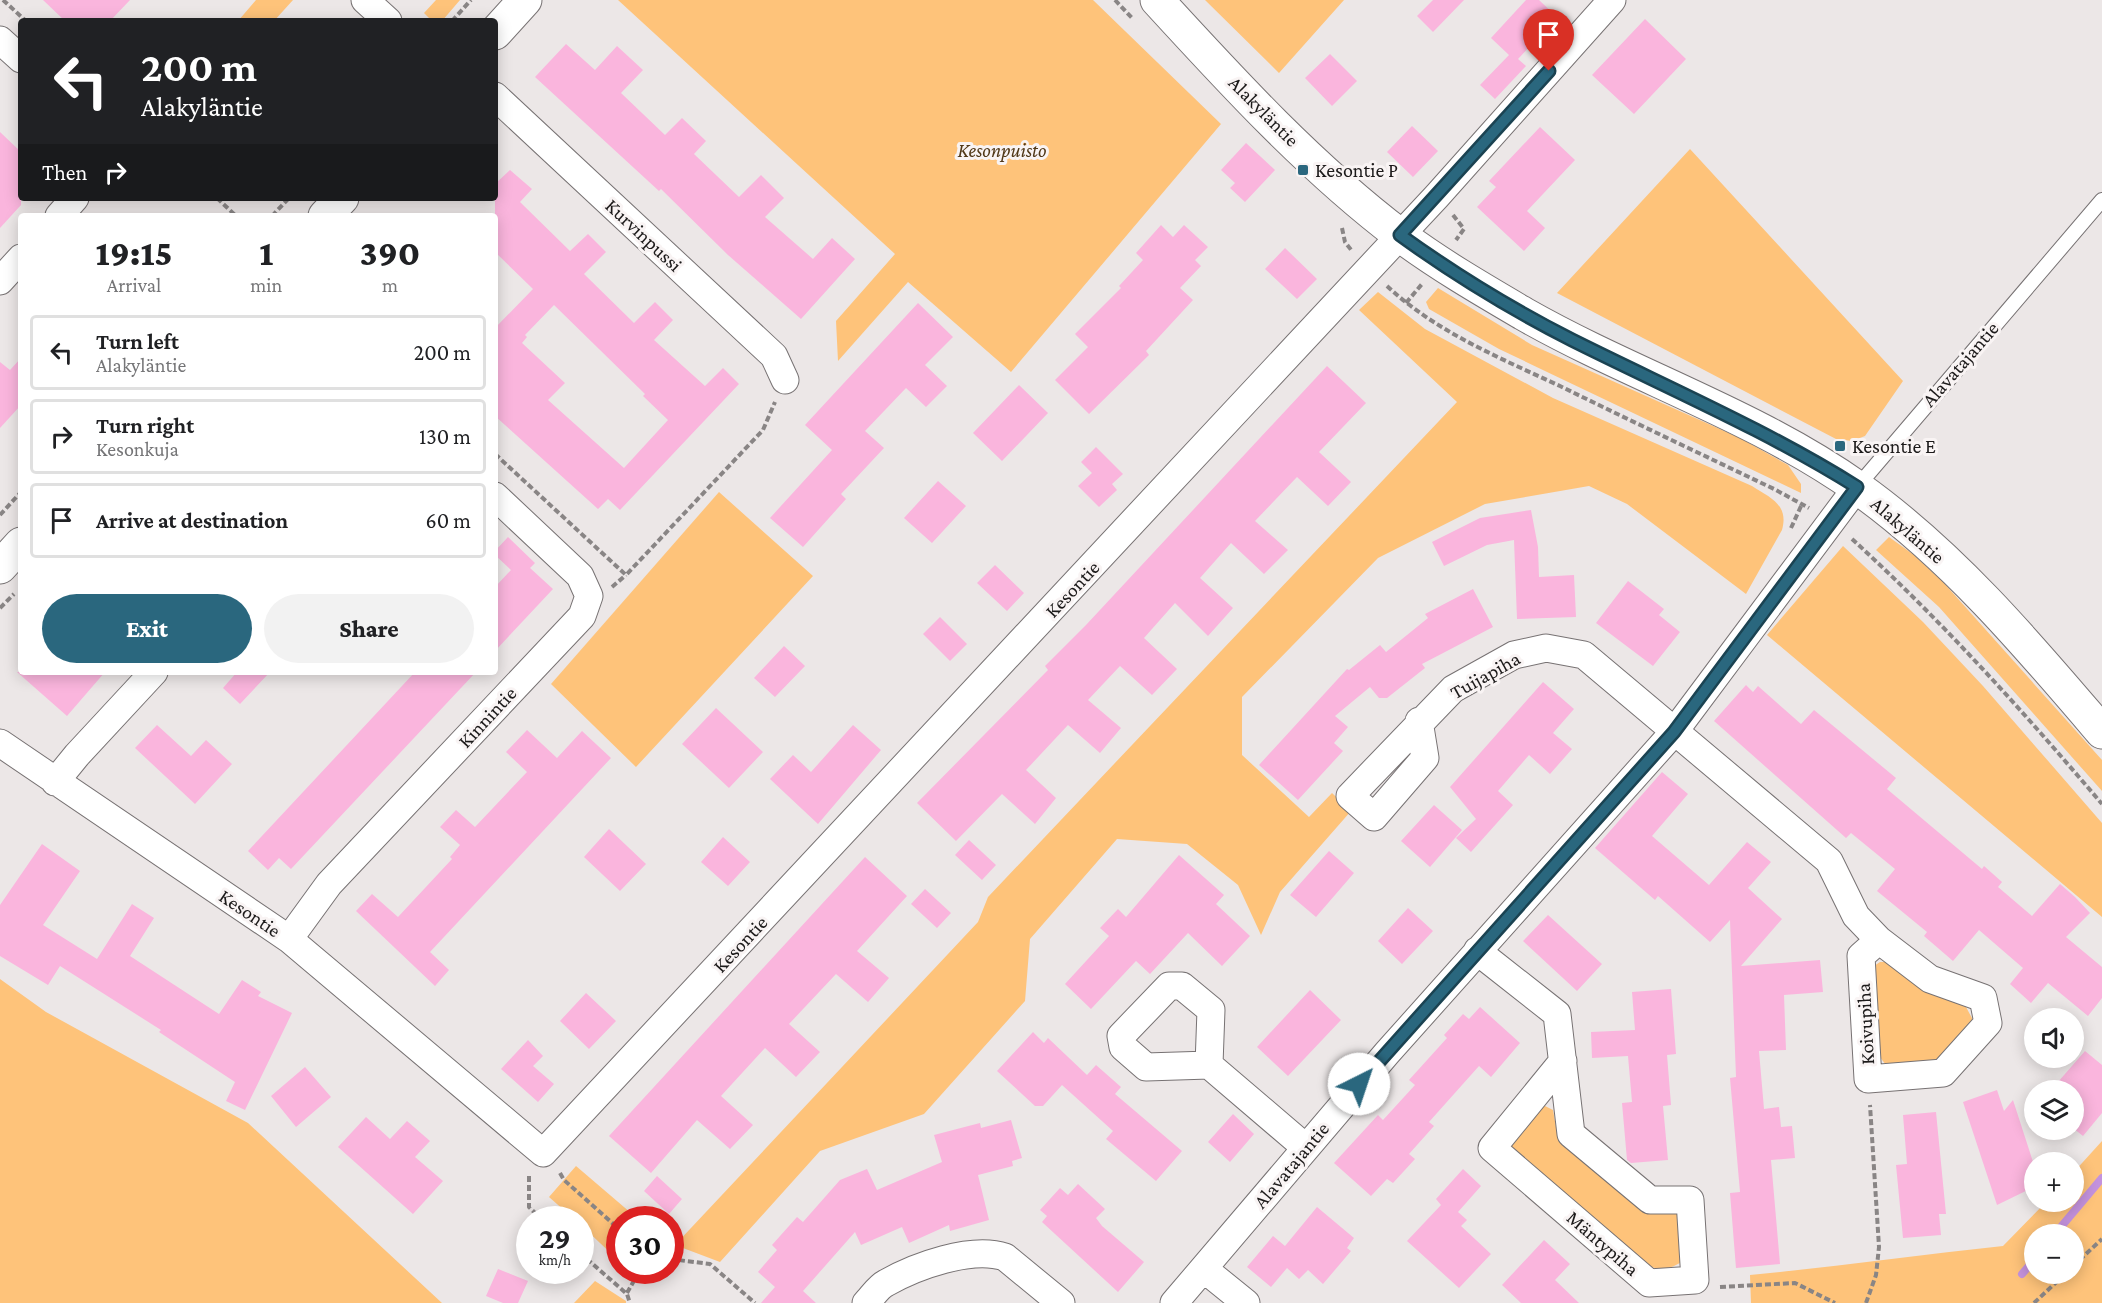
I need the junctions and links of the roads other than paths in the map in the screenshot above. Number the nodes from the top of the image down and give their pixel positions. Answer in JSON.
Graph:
{"nodes":[{"id":1,"x":365,"y":0,"type":"edge"},
{"id":2,"x":525,"y":0,"type":"edge"},
{"id":3,"x":1157,"y":0,"type":"edge"},
{"id":4,"x":1612,"y":0,"type":"edge"},
{"id":5,"x":385,"y":18,"type":"edge"},
{"id":6,"x":498,"y":30,"type":"edge"},
{"id":7,"x":0,"y":40,"type":"edge"},
{"id":8,"x":18,"y":56,"type":"edge"},
{"id":9,"x":498,"y":99,"type":"edge"},
{"id":10,"x":2102,"y":200,"type":"edge"},
{"id":11,"x":72,"y":201,"type":"edge"},
{"id":12,"x":339,"y":201,"type":"edge"},
{"id":13,"x":61,"y":213,"type":"edge"},
{"id":14,"x":328,"y":213,"type":"edge"},
{"id":15,"x":1400,"y":235,"type":"junction"},
{"id":16,"x":18,"y":261,"type":"edge"},
{"id":17,"x":0,"y":281,"type":"edge"},
{"id":18,"x":785,"y":380,"type":"road end"},
{"id":19,"x":1857,"y":487,"type":"junction"},
{"id":20,"x":498,"y":499,"type":"edge"},
{"id":21,"x":18,"y":547,"type":"edge"},
{"id":22,"x":0,"y":567,"type":"edge"},
{"id":23,"x":151,"y":675,"type":"edge"},
{"id":24,"x":1419,"y":722,"type":"dead end"},
{"id":25,"x":1674,"y":732,"type":"junction"},
{"id":26,"x":2102,"y":732,"type":"edge"},
{"id":27,"x":0,"y":743,"type":"edge"},
{"id":28,"x":55,"y":782,"type":"junction"},
{"id":29,"x":289,"y":939,"type":"junction"},
{"id":30,"x":1879,"y":939,"type":"junction"},
{"id":31,"x":1477,"y":951,"type":"junction"},
{"id":32,"x":1563,"y":1061,"type":"junction"},
{"id":33,"x":1209,"y":1065,"type":"dead end"},
{"id":34,"x":1305,"y":1147,"type":"junction"},
{"id":35,"x":1204,"y":1269,"type":"junction"},
{"id":36,"x":885,"y":1293,"type":"edge"},
{"id":37,"x":866,"y":1303,"type":"edge"},
{"id":38,"x":1061,"y":1303,"type":"edge"},
{"id":39,"x":1174,"y":1303,"type":"edge"},
{"id":40,"x":1246,"y":1303,"type":"edge"}],
"edges":[{"from":1,"to":5,"type":"street"},
{"from":2,"to":6,"type":"street"},
{"from":3,"to":15,"type":"street","name":"Alakyläntie"},
{"from":4,"to":15,"type":"street","name":"Kesontie"},
{"from":7,"to":8,"type":"street"},
{"from":9,"to":18,"type":"street","name":"Kurvinpussi"},
{"from":10,"to":19,"type":"lane","name":"Alavatajantie"},
{"from":11,"to":13,"type":"street"},
{"from":12,"to":14,"type":"street"},
{"from":15,"to":19,"type":"street","name":"Alakyläntie"},
{"from":15,"to":29,"type":"street","name":"Kesontie"},
{"from":16,"to":17,"type":"street"},
{"from":19,"to":25,"type":"street","name":"Alavatajantie"},
{"from":19,"to":26,"type":"street","name":"Alakyläntie"},
{"from":20,"to":29,"type":"street","name":"Kinnintie"},
{"from":21,"to":22,"type":"street"},
{"from":23,"to":28,"type":"street"},
{"from":24,"to":25,"type":"street","name":"Tuijapiha"},
{"from":25,"to":30,"type":"street","name":"Koivupiha"},
{"from":25,"to":31,"type":"street","name":"Alavatajantie"},
{"from":27,"to":28,"type":"street","name":"Kesontie"},
{"from":28,"to":29,"type":"street","name":"Kesontie"},
{"from":30,"to":30,"type":"street","name":"Koivupiha"},
{"from":31,"to":32,"type":"street"},
{"from":31,"to":34,"type":"street","name":"Alavatajantie"},
{"from":32,"to":32,"type":"street","name":"Mäntypiha"},
{"from":33,"to":34,"type":"street"},
{"from":34,"to":35,"type":"street","name":"Alavatajantie"},
{"from":35,"to":39,"type":"street","name":"Alavatajantie"},
{"from":35,"to":40,"type":"street"},
{"from":36,"to":37,"type":"street"},
{"from":36,"to":38,"type":"street"}]}
